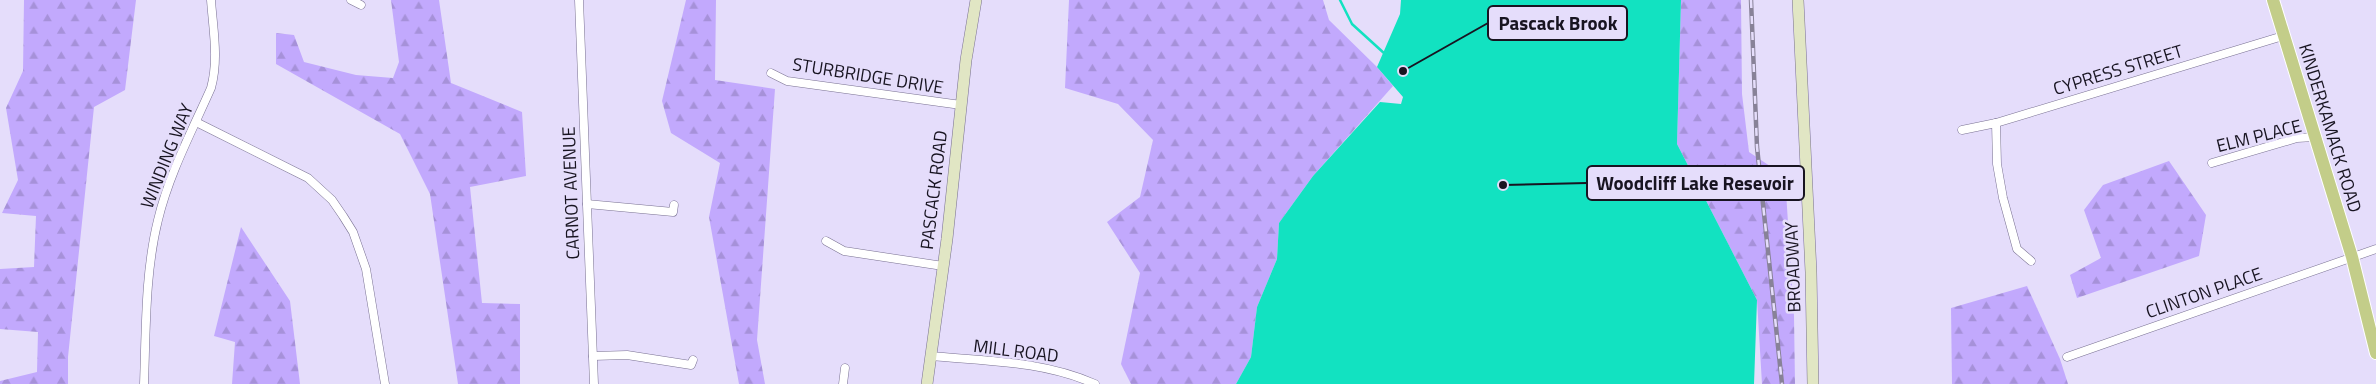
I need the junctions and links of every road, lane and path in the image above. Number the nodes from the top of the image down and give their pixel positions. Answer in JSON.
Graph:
{"nodes":[{"id":1,"x":211,"y":0,"type":"edge"},
{"id":2,"x":351,"y":0,"type":"edge"},
{"id":3,"x":579,"y":0,"type":"edge"},
{"id":4,"x":976,"y":0,"type":"edge"},
{"id":5,"x":1798,"y":0,"type":"edge"},
{"id":6,"x":2273,"y":0,"type":"edge"},
{"id":7,"x":361,"y":5,"type":"dead end"},
{"id":8,"x":2283,"y":36,"type":"junction"},
{"id":9,"x":771,"y":73,"type":"dead end"},
{"id":10,"x":961,"y":105,"type":"junction"},
{"id":11,"x":196,"y":122,"type":"junction"},
{"id":12,"x":1996,"y":122,"type":"junction"},
{"id":13,"x":1962,"y":130,"type":"dead end"},
{"id":14,"x":2314,"y":137,"type":"junction"},
{"id":15,"x":2212,"y":163,"type":"dead end"},
{"id":16,"x":587,"y":204,"type":"junction"},
{"id":17,"x":674,"y":205,"type":"dead end"},
{"id":18,"x":826,"y":241,"type":"dead end"},
{"id":19,"x":2376,"y":249,"type":"edge"},
{"id":20,"x":2352,"y":258,"type":"junction"},
{"id":21,"x":2031,"y":261,"type":"dead end"},
{"id":22,"x":942,"y":266,"type":"junction"},
{"id":23,"x":2376,"y":353,"type":"edge"},
{"id":24,"x":593,"y":356,"type":"junction"},
{"id":25,"x":931,"y":356,"type":"junction"},
{"id":26,"x":2067,"y":357,"type":"dead end"},
{"id":27,"x":693,"y":360,"type":"dead end"},
{"id":28,"x":845,"y":368,"type":"dead end"},
{"id":29,"x":144,"y":384,"type":"edge"},
{"id":30,"x":385,"y":384,"type":"edge"},
{"id":31,"x":594,"y":384,"type":"edge"},
{"id":32,"x":843,"y":384,"type":"edge"},
{"id":33,"x":928,"y":384,"type":"edge"},
{"id":34,"x":1095,"y":384,"type":"edge"},
{"id":35,"x":1812,"y":384,"type":"edge"}],
"edges":[{"from":1,"to":11,"type":"street","name":"WINDING WAY"},
{"from":2,"to":7,"type":"street"},
{"from":3,"to":16,"type":"street","name":"CARNOT AVENUE"},
{"from":4,"to":10,"type":"street","name":"PASCACK ROAD"},
{"from":5,"to":35,"type":"street","name":"BROADWAY"},
{"from":6,"to":8,"type":"main road","name":"KINDERKAMACK ROAD"},
{"from":8,"to":12,"type":"street","name":"CYPRESS STREET"},
{"from":8,"to":14,"type":"main road","name":"KINDERKAMACK ROAD"},
{"from":9,"to":10,"type":"street","name":"STURBRIDGE DRIVE"},
{"from":10,"to":22,"type":"street","name":"PASCACK ROAD"},
{"from":11,"to":29,"type":"street","name":"WINDING WAY"},
{"from":11,"to":30,"type":"street"},
{"from":12,"to":13,"type":"street","name":"CYPRESS STREET"},
{"from":12,"to":21,"type":"street"},
{"from":14,"to":15,"type":"street","name":"ELM PLACE"},
{"from":14,"to":20,"type":"main road","name":"KINDERKAMACK ROAD"},
{"from":16,"to":17,"type":"street"},
{"from":16,"to":24,"type":"street","name":"CARNOT AVENUE"},
{"from":18,"to":22,"type":"street"},
{"from":19,"to":20,"type":"street","name":"CLINTON PLACE"},
{"from":20,"to":23,"type":"main road","name":"KINDERKAMACK ROAD"},
{"from":20,"to":26,"type":"street","name":"CLINTON PLACE"},
{"from":22,"to":25,"type":"street","name":"PASCACK ROAD"},
{"from":24,"to":27,"type":"street"},
{"from":24,"to":31,"type":"street","name":"CARNOT AVENUE"},
{"from":25,"to":33,"type":"street","name":"PASCACK ROAD"},
{"from":25,"to":34,"type":"street","name":"MILL ROAD"},
{"from":28,"to":32,"type":"street"}]}
